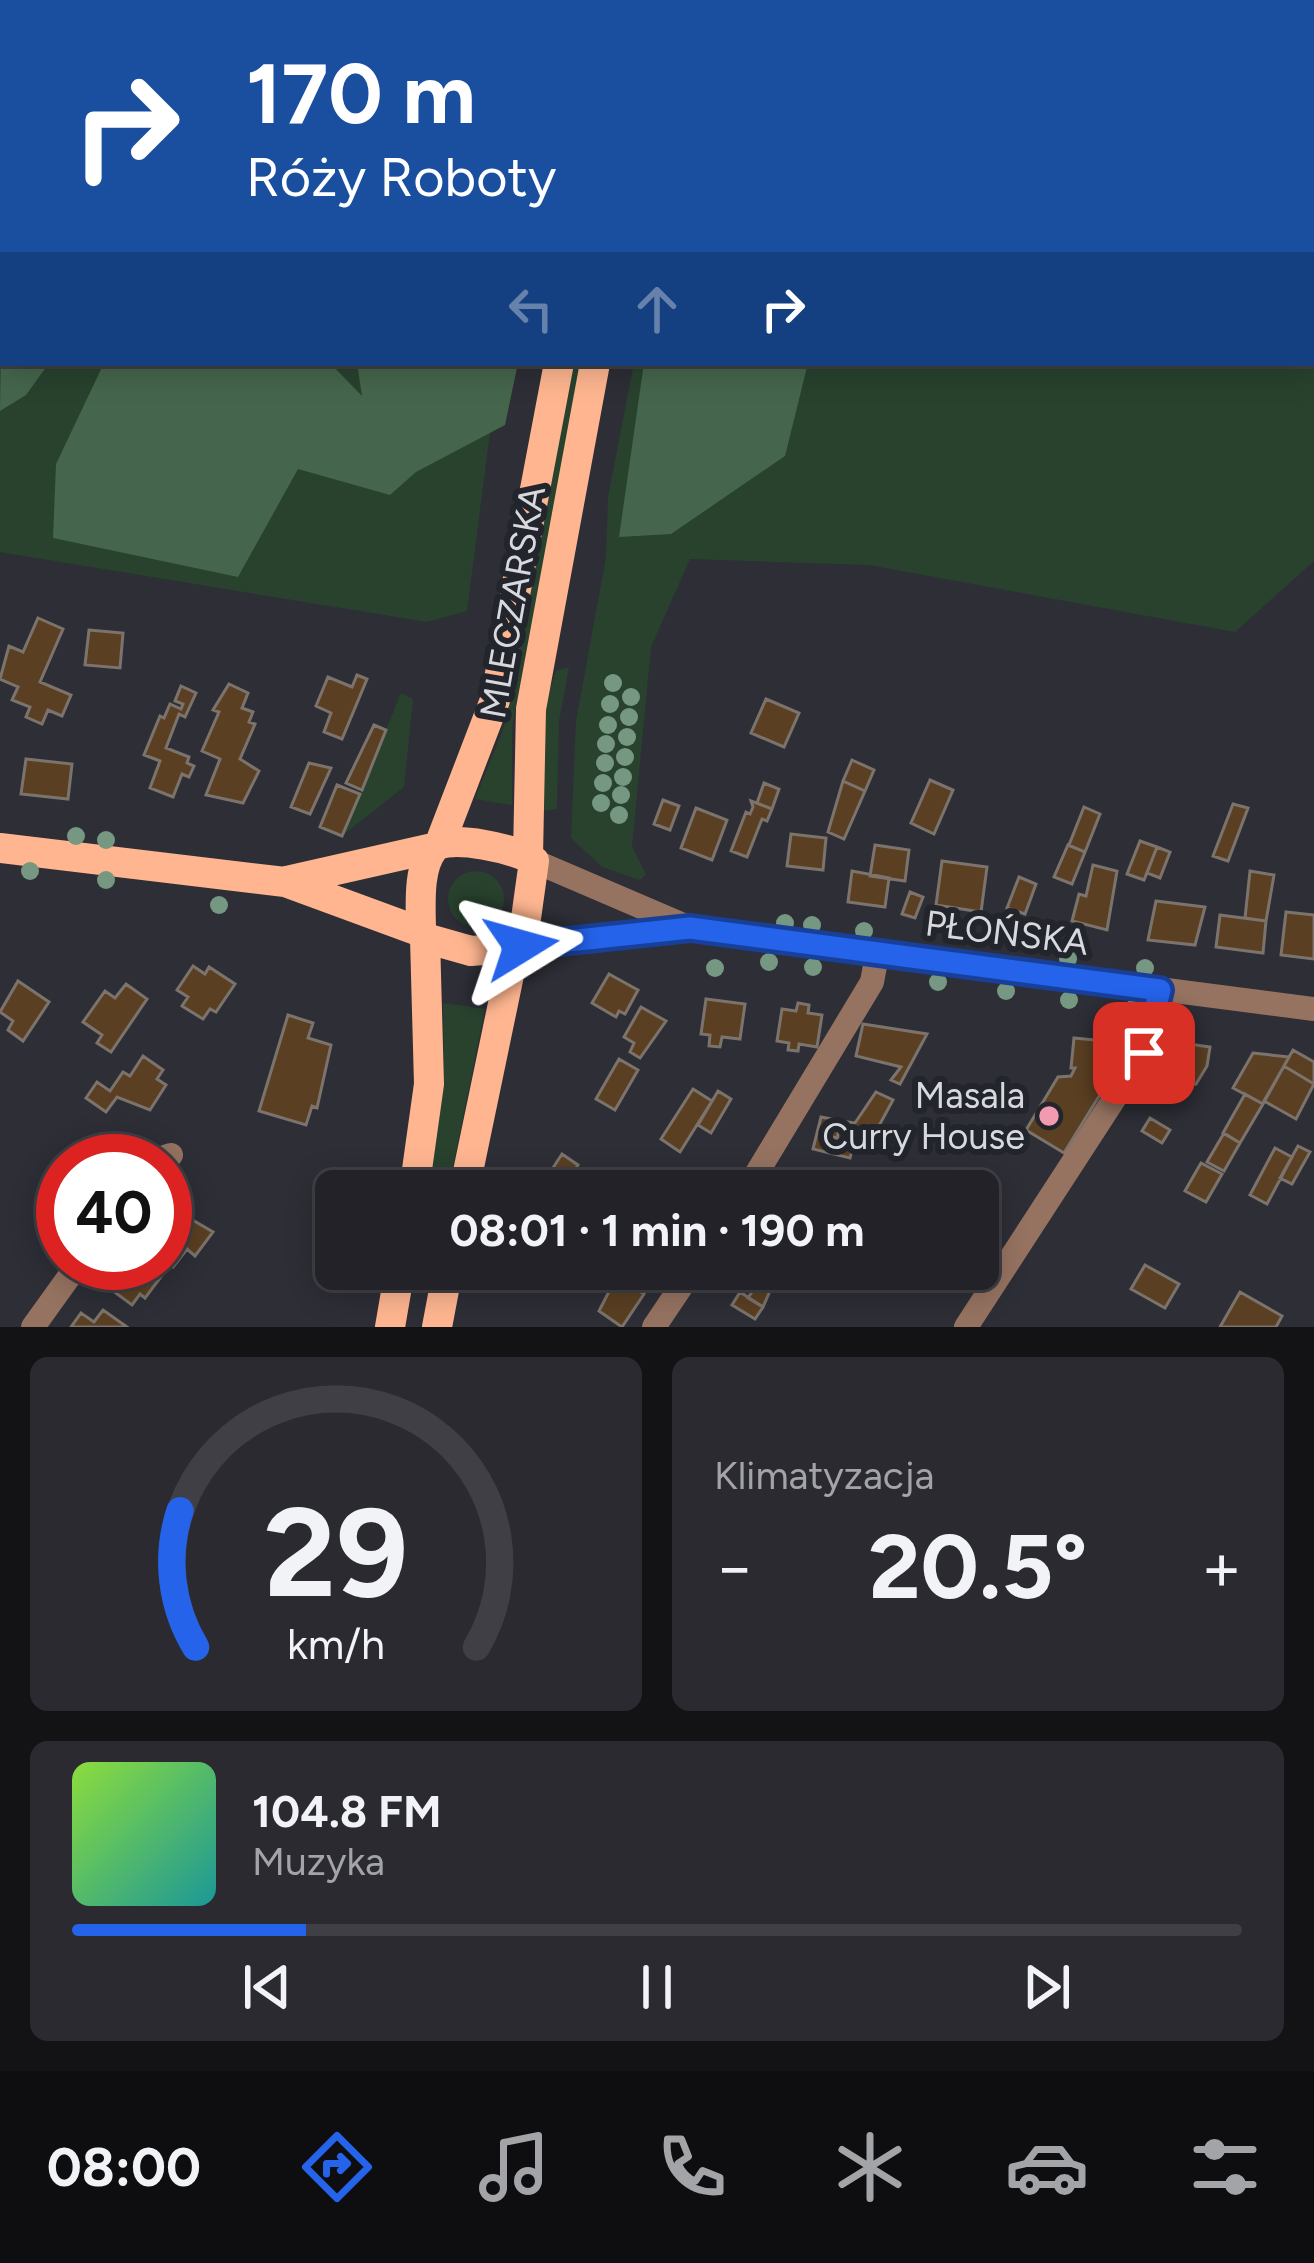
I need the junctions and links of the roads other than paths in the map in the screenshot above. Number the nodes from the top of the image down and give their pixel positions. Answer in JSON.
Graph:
{"nodes":[{"id":1,"x":558,"y":366,"type":"edge"},
{"id":2,"x":594,"y":366,"type":"edge"},
{"id":3,"x":437,"y":846,"type":"junction"},
{"id":4,"x":0,"y":848,"type":"edge"},
{"id":5,"x":531,"y":858,"type":"junction"},
{"id":6,"x":285,"y":882,"type":"junction"},
{"id":7,"x":690,"y":928,"type":"junction"},
{"id":8,"x":423,"y":935,"type":"junction"},
{"id":9,"x":518,"y":949,"type":"junction"},
{"id":10,"x":877,"y":955,"type":"junction"},
{"id":11,"x":1160,"y":990,"type":"junction"},
{"id":12,"x":1314,"y":1010,"type":"edge"},
{"id":13,"x":417,"y":1170,"type":"edge"},
{"id":14,"x":469,"y":1170,"type":"edge"},
{"id":15,"x":759,"y":1170,"type":"edge"},
{"id":16,"x":60,"y":1290,"type":"edge"},
{"id":17,"x":396,"y":1290,"type":"edge"},
{"id":18,"x":444,"y":1290,"type":"edge"},
{"id":19,"x":679,"y":1290,"type":"edge"},
{"id":20,"x":33,"y":1327,"type":"edge"},
{"id":21,"x":390,"y":1327,"type":"edge"},
{"id":22,"x":436,"y":1327,"type":"edge"},
{"id":23,"x":654,"y":1327,"type":"edge"},
{"id":24,"x":966,"y":1327,"type":"edge"}],
"edges":[{"from":1,"to":3,"type":"main road","name":"MLECZARSKA"},
{"from":2,"to":5,"type":"main road","name":"MLECZARSKA"},
{"from":3,"to":5,"type":"main road"},
{"from":3,"to":6,"type":"main road"},
{"from":3,"to":8,"type":"main road"},
{"from":4,"to":6,"type":"main road"},
{"from":5,"to":7,"type":"street","name":"PŁOŃSKA"},
{"from":5,"to":9,"type":"main road"},
{"from":6,"to":8,"type":"main road"},
{"from":7,"to":9,"type":"street","name":"PŁOŃSKA"},
{"from":7,"to":10,"type":"street","name":"PŁOŃSKA"},
{"from":8,"to":9,"type":"main road"},
{"from":8,"to":13,"type":"main road"},
{"from":9,"to":14,"type":"main road"},
{"from":10,"to":11,"type":"street","name":"PŁOŃSKA"},
{"from":10,"to":15,"type":"street"},
{"from":11,"to":12,"type":"street","name":"PŁOŃSKA"},
{"from":11,"to":24,"type":"street"},
{"from":16,"to":20,"type":"street"},
{"from":17,"to":21,"type":"main road"},
{"from":18,"to":22,"type":"main road"},
{"from":19,"to":23,"type":"street"}]}
